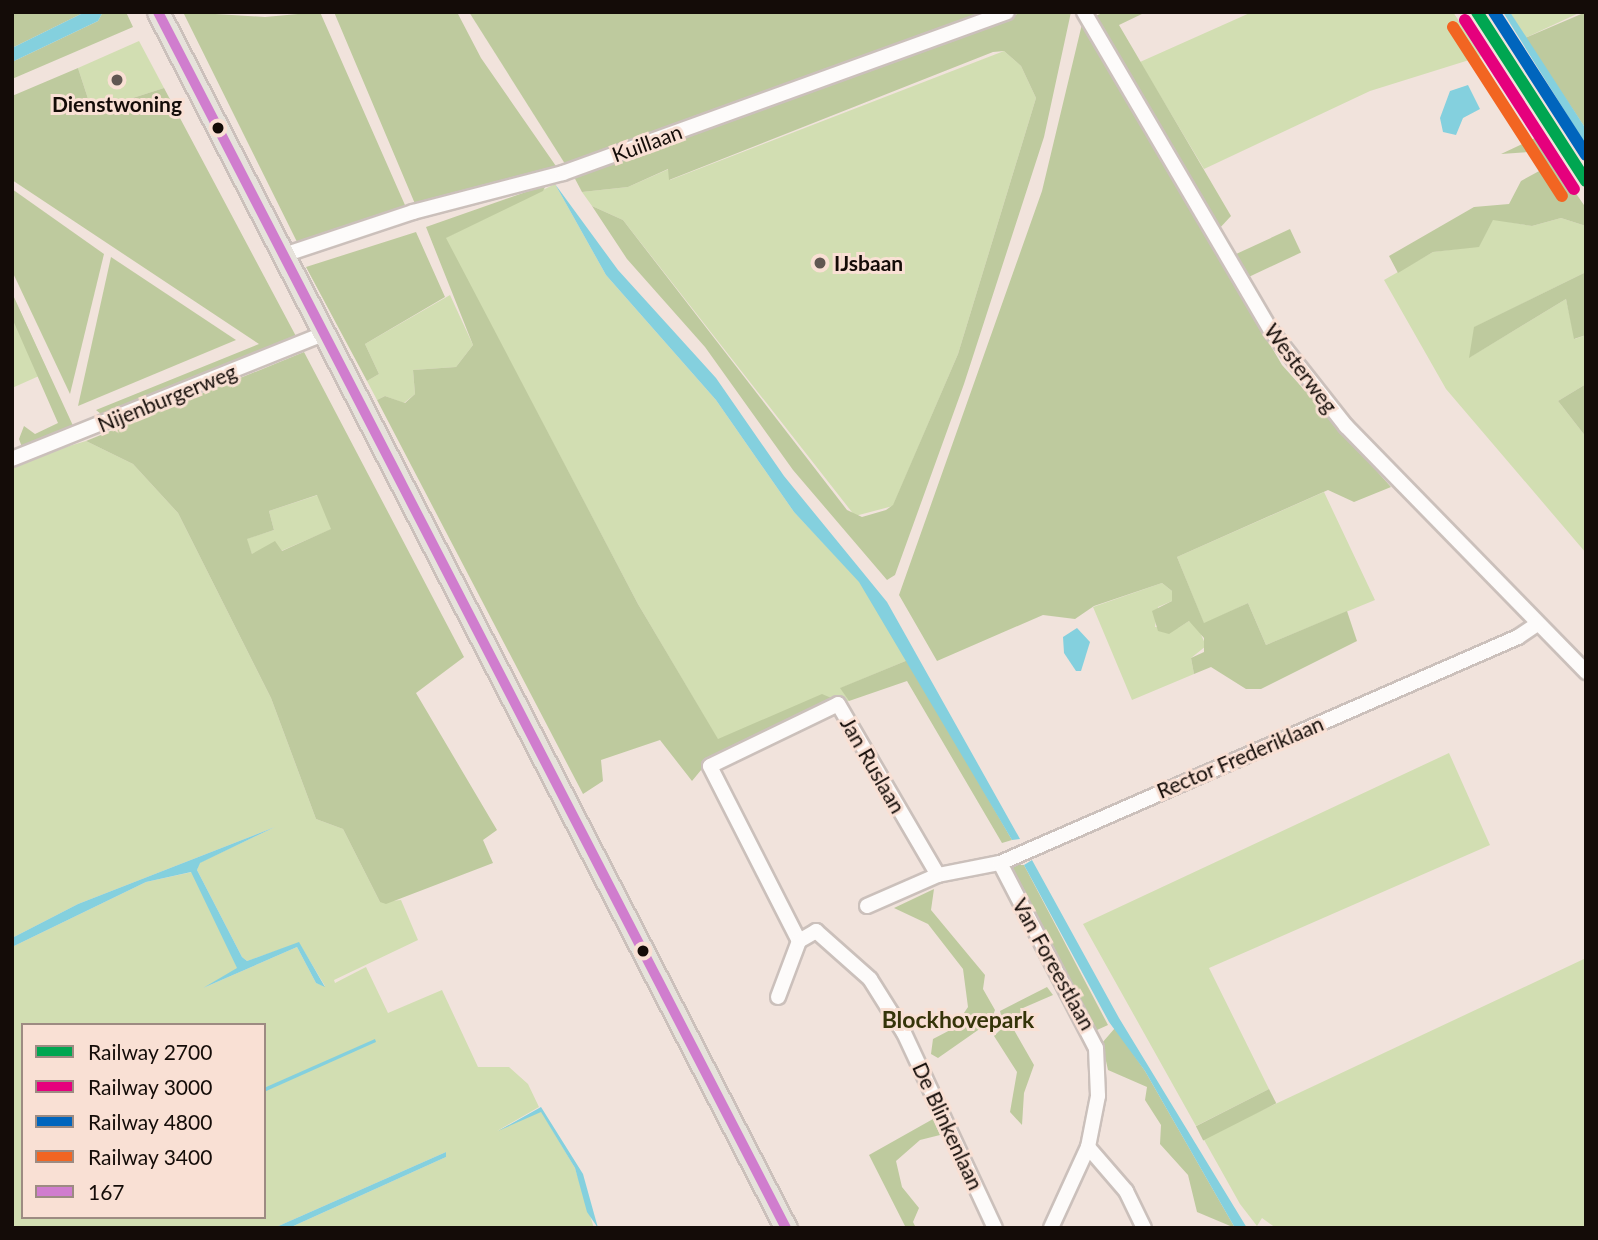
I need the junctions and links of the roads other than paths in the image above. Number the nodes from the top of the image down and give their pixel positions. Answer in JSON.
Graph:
{"nodes":[{"id":1,"x":158,"y":12,"type":"edge"},
{"id":2,"x":1007,"y":12,"type":"edge"},
{"id":3,"x":1084,"y":12,"type":"edge"},
{"id":4,"x":288,"y":251,"type":"junction"},
{"id":5,"x":321,"y":335,"type":"junction"},
{"id":6,"x":12,"y":459,"type":"edge"},
{"id":7,"x":1537,"y":624,"type":"junction"},
{"id":8,"x":1586,"y":672,"type":"edge"},
{"id":9,"x":1000,"y":863,"type":"junction"},
{"id":10,"x":938,"y":875,"type":"junction"},
{"id":11,"x":867,"y":906,"type":"dead end"},
{"id":12,"x":799,"y":941,"type":"junction"},
{"id":13,"x":778,"y":997,"type":"dead end"},
{"id":14,"x":1088,"y":1147,"type":"junction"},
{"id":15,"x":786,"y":1228,"type":"edge"},
{"id":16,"x":995,"y":1228,"type":"edge"},
{"id":17,"x":1051,"y":1228,"type":"edge"},
{"id":18,"x":1144,"y":1228,"type":"edge"}],
"edges":[{"from":1,"to":4,"type":"main road"},
{"from":2,"to":4,"type":"street","name":"Kuillaan"},
{"from":3,"to":7,"type":"street","name":"Westerweg"},
{"from":4,"to":5,"type":"main road"},
{"from":5,"to":6,"type":"street","name":"Nijenburgerweg"},
{"from":5,"to":15,"type":"main road"},
{"from":7,"to":8,"type":"street","name":"Westerweg"},
{"from":7,"to":9,"type":"street","name":"Rector Frederiklaan"},
{"from":9,"to":10,"type":"street","name":"Rector Frederiklaan"},
{"from":9,"to":14,"type":"street","name":"Van Foreestlaan"},
{"from":10,"to":11,"type":"street","name":"Rector Frederiklaan"},
{"from":10,"to":12,"type":"street","name":"Jan Ruslaan"},
{"from":12,"to":13,"type":"street"},
{"from":12,"to":16,"type":"street","name":"De Blinkenlaan"},
{"from":14,"to":17,"type":"street","name":"Van Foreestlaan"},
{"from":14,"to":18,"type":"street"}]}
